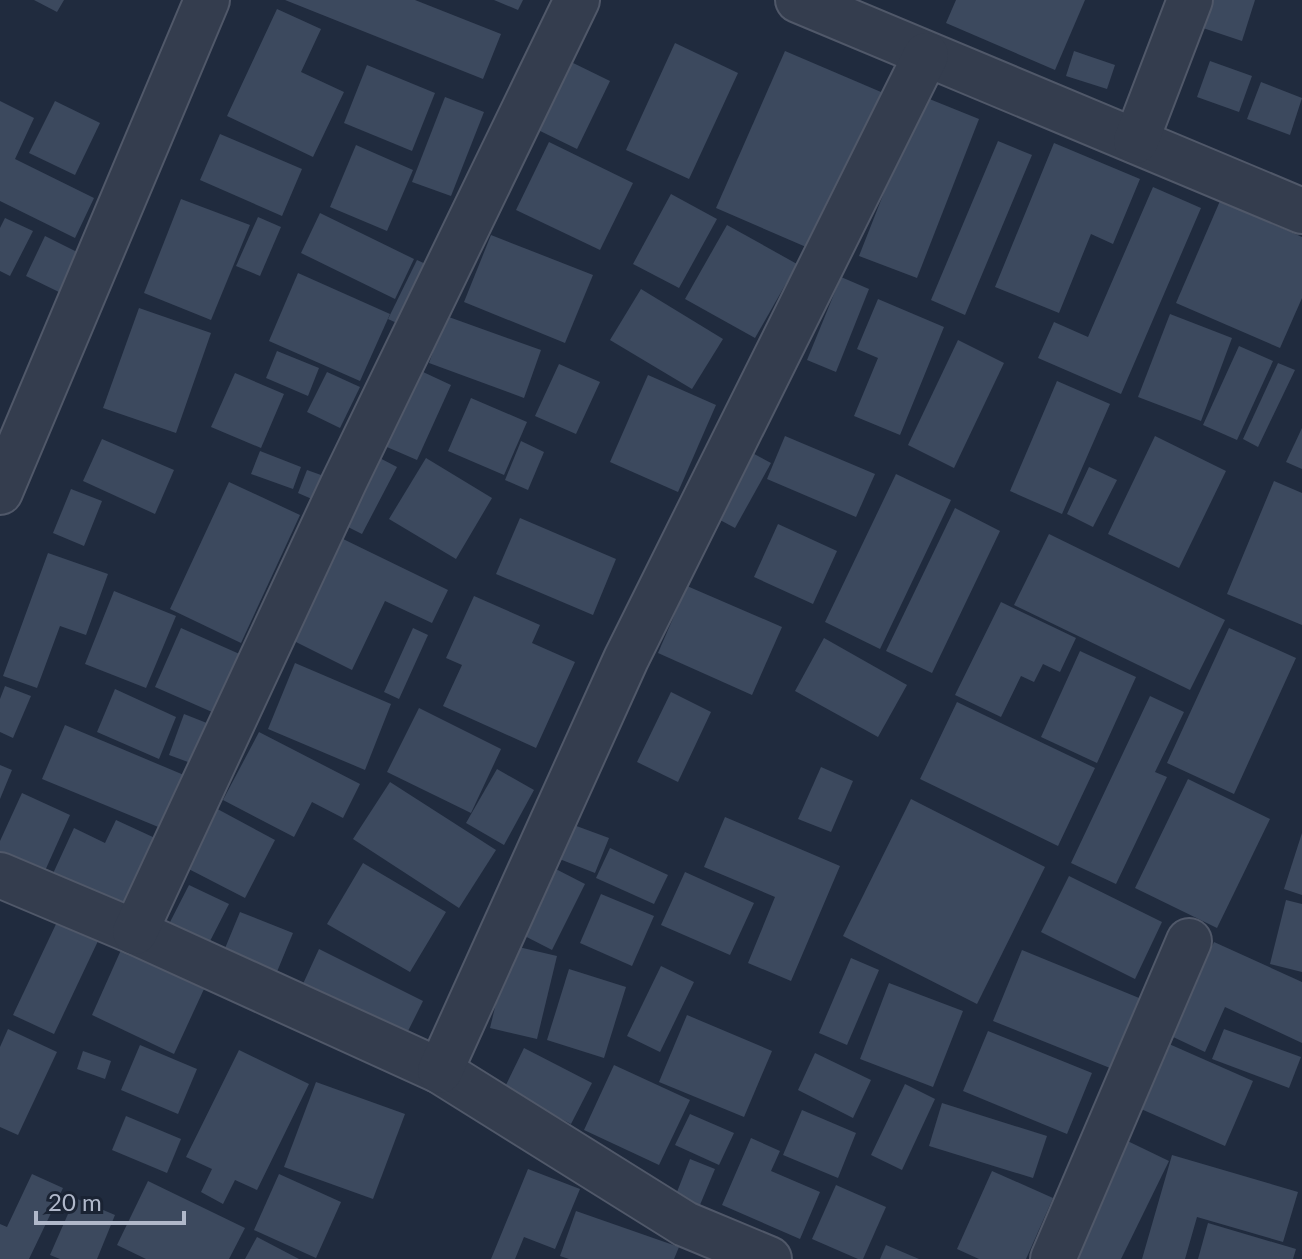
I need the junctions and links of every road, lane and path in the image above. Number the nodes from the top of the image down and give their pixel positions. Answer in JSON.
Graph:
{"nodes":[{"id":1,"x":207,"y":0,"type":"edge"},
{"id":2,"x":577,"y":0,"type":"edge"},
{"id":3,"x":798,"y":0,"type":"edge"},
{"id":4,"x":1190,"y":0,"type":"edge"},
{"id":5,"x":926,"y":55,"type":"junction"},
{"id":6,"x":1136,"y":141,"type":"junction"},
{"id":7,"x":1302,"y":211,"type":"edge"},
{"id":8,"x":0,"y":492,"type":"edge"},
{"id":9,"x":0,"y":875,"type":"edge"},
{"id":10,"x":135,"y":932,"type":"junction"},
{"id":11,"x":1189,"y":941,"type":"dead end"},
{"id":12,"x":440,"y":1071,"type":"junction"},
{"id":13,"x":769,"y":1259,"type":"edge"},
{"id":14,"x":1053,"y":1259,"type":"edge"}],
"edges":[{"from":1,"to":8,"type":"street"},
{"from":2,"to":10,"type":"street"},
{"from":3,"to":5,"type":"street"},
{"from":4,"to":6,"type":"street"},
{"from":5,"to":6,"type":"street"},
{"from":5,"to":12,"type":"street"},
{"from":6,"to":7,"type":"street"},
{"from":9,"to":10,"type":"street"},
{"from":10,"to":12,"type":"street"},
{"from":11,"to":14,"type":"street"},
{"from":12,"to":13,"type":"street"}]}
